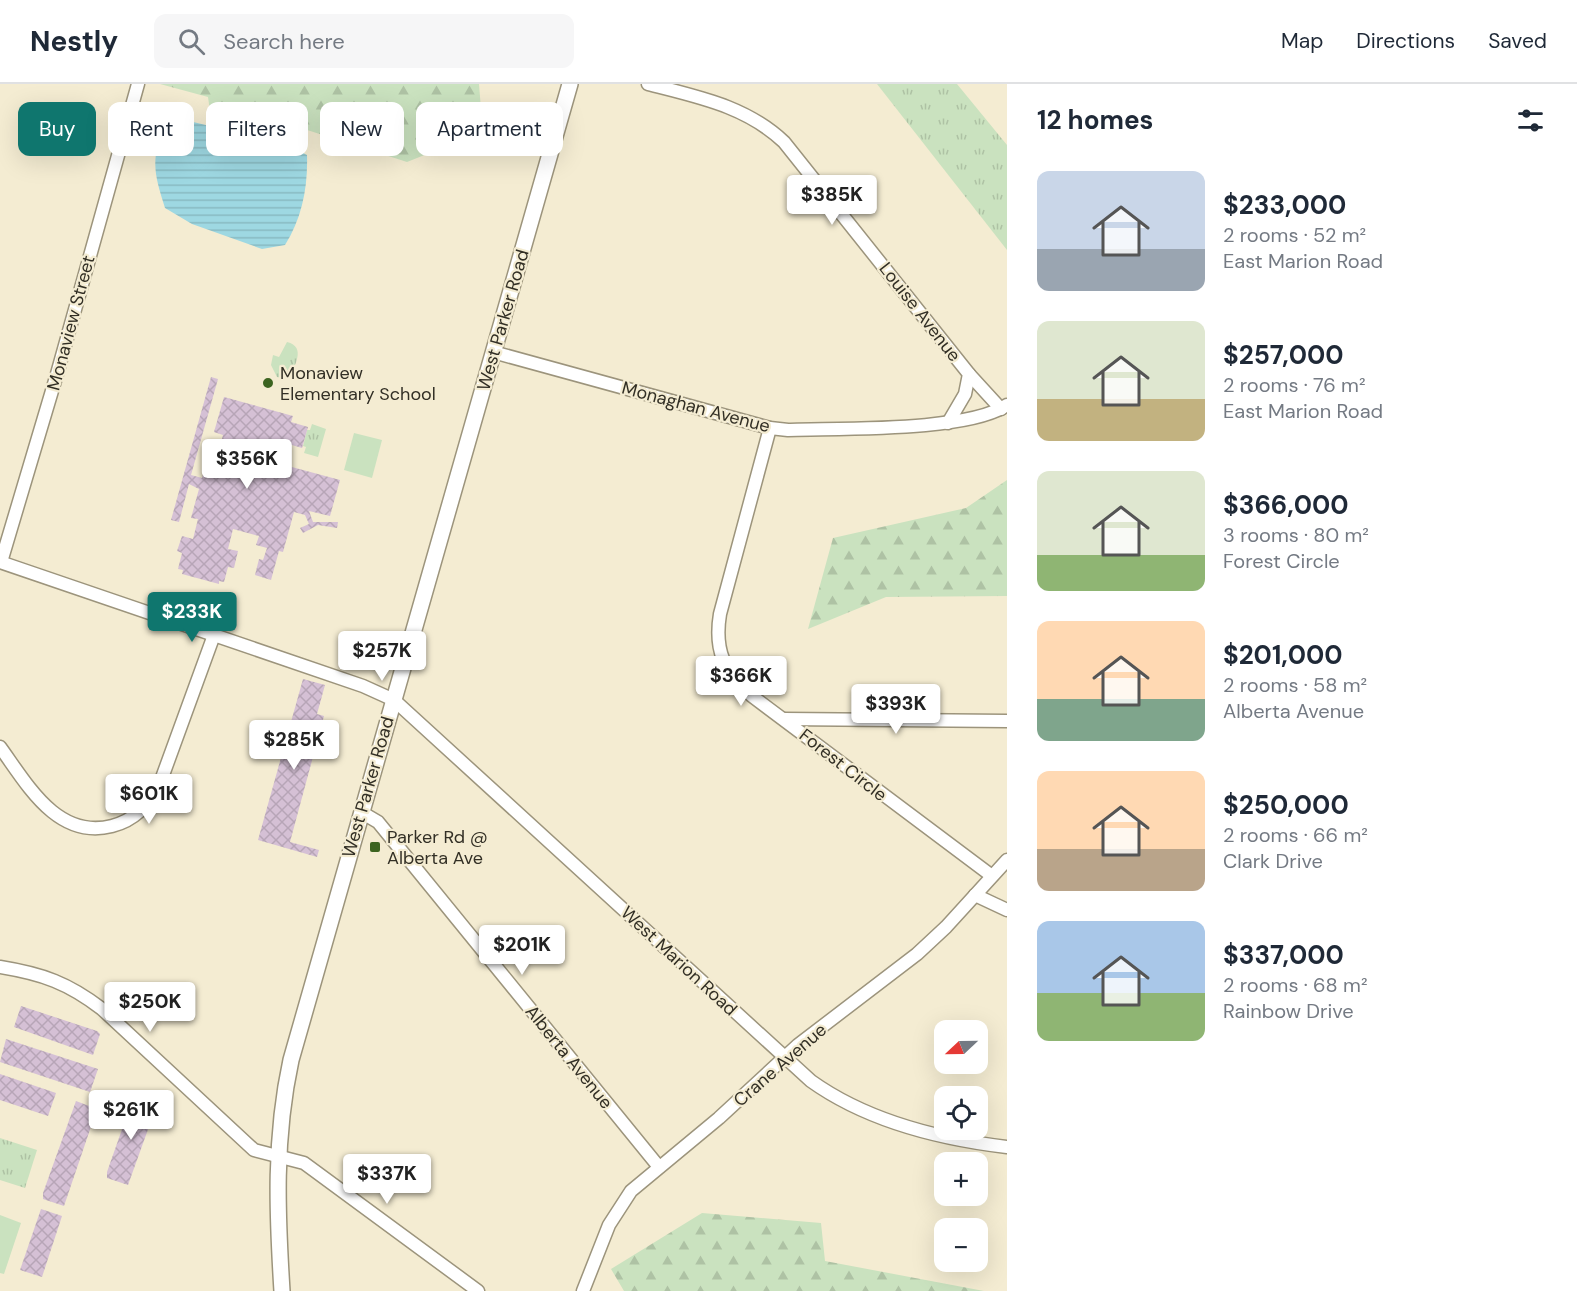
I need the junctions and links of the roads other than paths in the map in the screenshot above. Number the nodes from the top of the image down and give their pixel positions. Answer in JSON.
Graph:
{"nodes":[{"id":1,"x":138,"y":84,"type":"edge"},
{"id":2,"x":570,"y":84,"type":"edge"},
{"id":3,"x":648,"y":84,"type":"edge"},
{"id":4,"x":494,"y":352,"type":"junction"},
{"id":5,"x":969,"y":374,"type":"junction"},
{"id":6,"x":1004,"y":407,"type":"edge"},
{"id":7,"x":948,"y":423,"type":"junction"},
{"id":8,"x":770,"y":428,"type":"junction"},
{"id":9,"x":0,"y":562,"type":"edge"},
{"id":10,"x":214,"y":635,"type":"junction"},
{"id":11,"x":394,"y":700,"type":"junction"},
{"id":12,"x":784,"y":719,"type":"junction"},
{"id":13,"x":1007,"y":721,"type":"edge"},
{"id":14,"x":0,"y":747,"type":"edge"},
{"id":15,"x":361,"y":812,"type":"junction"},
{"id":16,"x":1007,"y":860,"type":"edge"},
{"id":17,"x":992,"y":876,"type":"junction"},
{"id":18,"x":975,"y":896,"type":"junction"},
{"id":19,"x":1007,"y":910,"type":"edge"},
{"id":20,"x":0,"y":967,"type":"edge"},
{"id":21,"x":784,"y":1058,"type":"junction"},
{"id":22,"x":1007,"y":1147,"type":"edge"},
{"id":23,"x":277,"y":1156,"type":"junction"},
{"id":24,"x":659,"y":1167,"type":"junction"},
{"id":25,"x":282,"y":1291,"type":"edge"},
{"id":26,"x":478,"y":1291,"type":"edge"},
{"id":27,"x":583,"y":1291,"type":"edge"}],
"edges":[{"from":1,"to":9,"type":"street","name":"Monaview Street"},
{"from":2,"to":4,"type":"street","name":"West Parker Road"},
{"from":3,"to":5,"type":"street","name":"Louise Avenue"},
{"from":4,"to":8,"type":"street","name":"Monaghan Avenue"},
{"from":4,"to":11,"type":"street","name":"West Parker Road"},
{"from":5,"to":6,"type":"street","name":"Louise Avenue"},
{"from":5,"to":7,"type":"street","name":"Louise Avenue"},
{"from":6,"to":7,"type":"street","name":"Monaghan Avenue"},
{"from":7,"to":8,"type":"street","name":"Monaghan Avenue"},
{"from":8,"to":12,"type":"street","name":"Forest Circle"},
{"from":9,"to":10,"type":"street","name":"West Marion Road"},
{"from":10,"to":11,"type":"street","name":"West Marion Road"},
{"from":10,"to":14,"type":"street"},
{"from":11,"to":15,"type":"street","name":"West Parker Road"},
{"from":11,"to":21,"type":"street","name":"West Marion Road"},
{"from":12,"to":13,"type":"street"},
{"from":12,"to":17,"type":"street","name":"Forest Circle"},
{"from":15,"to":23,"type":"street","name":"West Parker Road"},
{"from":15,"to":24,"type":"street","name":"Alberta Avenue"},
{"from":16,"to":17,"type":"street","name":"Crane Avenue"},
{"from":17,"to":18,"type":"street","name":"Crane Avenue"},
{"from":18,"to":19,"type":"street"},
{"from":18,"to":21,"type":"street","name":"Crane Avenue"},
{"from":20,"to":23,"type":"street"},
{"from":21,"to":22,"type":"street","name":"West Marion Road"},
{"from":21,"to":24,"type":"street","name":"Crane Avenue"},
{"from":23,"to":25,"type":"street","name":"West Parker Road"},
{"from":23,"to":26,"type":"street"},
{"from":24,"to":27,"type":"street","name":"Crane Avenue"}]}
